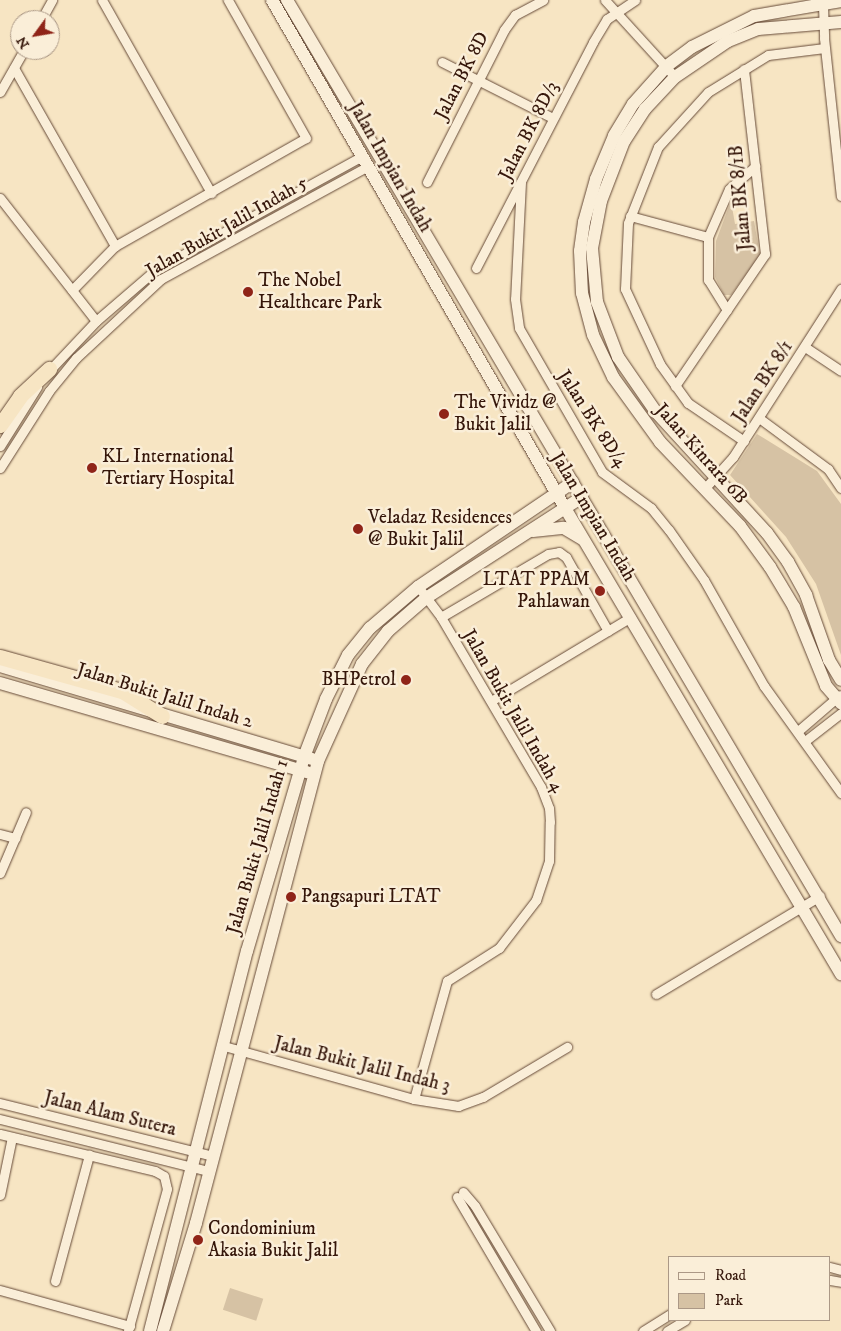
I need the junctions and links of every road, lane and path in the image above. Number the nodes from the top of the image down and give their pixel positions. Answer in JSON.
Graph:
{"nodes":[{"id":1,"x":102,"y":0,"type":"edge"},
{"id":2,"x":228,"y":0,"type":"edge"},
{"id":3,"x":272,"y":0,"type":"edge"},
{"id":4,"x":287,"y":0,"type":"edge"},
{"id":5,"x":543,"y":0,"type":"edge"},
{"id":6,"x":604,"y":0,"type":"edge"},
{"id":7,"x":635,"y":0,"type":"edge"},
{"id":8,"x":841,"y":1,"type":"edge"},
{"id":9,"x":823,"y":5,"type":"junction"},
{"id":10,"x":616,"y":13,"type":"junction"},
{"id":11,"x":841,"y":22,"type":"edge"},
{"id":12,"x":822,"y":24,"type":"junction"},
{"id":13,"x":825,"y":48,"type":"junction"},
{"id":14,"x":18,"y":60,"type":"edge"},
{"id":15,"x":442,"y":62,"type":"dead end"},
{"id":16,"x":667,"y":66,"type":"junction"},
{"id":17,"x":14,"y":68,"type":"junction"},
{"id":18,"x":744,"y":69,"type":"junction"},
{"id":19,"x":675,"y":77,"type":"junction"},
{"id":20,"x":478,"y":81,"type":"junction"},
{"id":21,"x":0,"y":92,"type":"edge"},
{"id":22,"x":553,"y":118,"type":"junction"},
{"id":23,"x":365,"y":161,"type":"junction"},
{"id":24,"x":755,"y":166,"type":"junction"},
{"id":25,"x":427,"y":182,"type":"dead end"},
{"id":26,"x":520,"y":182,"type":"junction"},
{"id":27,"x":211,"y":193,"type":"junction"},
{"id":28,"x":841,"y":196,"type":"edge"},
{"id":29,"x":0,"y":198,"type":"edge"},
{"id":30,"x":630,"y":216,"type":"junction"},
{"id":31,"x":708,"y":237,"type":"junction"},
{"id":32,"x":115,"y":246,"type":"junction"},
{"id":33,"x":476,"y":268,"type":"dead end"},
{"id":34,"x":841,"y":289,"type":"edge"},
{"id":35,"x":72,"y":290,"type":"junction"},
{"id":36,"x":727,"y":310,"type":"junction"},
{"id":37,"x":96,"y":321,"type":"junction"},
{"id":38,"x":805,"y":347,"type":"junction"},
{"id":39,"x":49,"y":369,"type":"junction"},
{"id":40,"x":841,"y":371,"type":"edge"},
{"id":41,"x":675,"y":386,"type":"junction"},
{"id":42,"x":759,"y":418,"type":"junction"},
{"id":43,"x":0,"y":425,"type":"edge"},
{"id":44,"x":744,"y":441,"type":"junction"},
{"id":45,"x":0,"y":446,"type":"edge"},
{"id":46,"x":0,"y":468,"type":"edge"},
{"id":47,"x":715,"y":477,"type":"junction"},
{"id":48,"x":573,"y":482,"type":"junction"},
{"id":49,"x":704,"y":488,"type":"junction"},
{"id":50,"x":841,"y":488,"type":"edge"},
{"id":51,"x":556,"y":492,"type":"junction"},
{"id":52,"x":582,"y":498,"type":"junction"},
{"id":53,"x":565,"y":508,"type":"junction"},
{"id":54,"x":524,"y":534,"type":"junction"},
{"id":55,"x":584,"y":540,"type":"junction"},
{"id":56,"x":418,"y":587,"type":"junction"},
{"id":57,"x":426,"y":598,"type":"junction"},
{"id":58,"x":441,"y":617,"type":"junction"},
{"id":59,"x":630,"y":617,"type":"junction"},
{"id":60,"x":608,"y":631,"type":"junction"},
{"id":61,"x":0,"y":657,"type":"edge"},
{"id":62,"x":0,"y":666,"type":"edge"},
{"id":63,"x":841,"y":680,"type":"edge"},
{"id":64,"x":0,"y":683,"type":"edge"},
{"id":65,"x":839,"y":699,"type":"edge"},
{"id":66,"x":491,"y":701,"type":"junction"},
{"id":67,"x":841,"y":713,"type":"edge"},
{"id":68,"x":162,"y":716,"type":"junction"},
{"id":69,"x":798,"y":731,"type":"junction"},
{"id":70,"x":805,"y":741,"type":"junction"},
{"id":71,"x":318,"y":762,"type":"junction"},
{"id":72,"x":303,"y":764,"type":"junction"},
{"id":73,"x":314,"y":774,"type":"junction"},
{"id":74,"x":841,"y":793,"type":"edge"},
{"id":75,"x":26,"y":812,"type":"dead end"},
{"id":76,"x":0,"y":834,"type":"edge"},
{"id":77,"x":15,"y":838,"type":"junction"},
{"id":78,"x":0,"y":874,"type":"edge"},
{"id":79,"x":820,"y":896,"type":"junction"},
{"id":80,"x":804,"y":906,"type":"junction"},
{"id":81,"x":841,"y":936,"type":"edge"},
{"id":82,"x":248,"y":951,"type":"junction"},
{"id":83,"x":264,"y":956,"type":"junction"},
{"id":84,"x":841,"y":974,"type":"edge"},
{"id":85,"x":656,"y":994,"type":"dead end"},
{"id":86,"x":224,"y":1046,"type":"junction"},
{"id":87,"x":567,"y":1047,"type":"dead end"},
{"id":88,"x":241,"y":1050,"type":"junction"},
{"id":89,"x":414,"y":1099,"type":"junction"},
{"id":90,"x":0,"y":1104,"type":"edge"},
{"id":91,"x":0,"y":1119,"type":"edge"},
{"id":92,"x":0,"y":1134,"type":"edge"},
{"id":93,"x":12,"y":1137,"type":"junction"},
{"id":94,"x":197,"y":1152,"type":"junction"},
{"id":95,"x":89,"y":1155,"type":"junction"},
{"id":96,"x":212,"y":1156,"type":"junction"},
{"id":97,"x":194,"y":1167,"type":"junction"},
{"id":98,"x":210,"y":1171,"type":"junction"},
{"id":99,"x":0,"y":1195,"type":"edge"},
{"id":100,"x":477,"y":1209,"type":"junction"},
{"id":101,"x":466,"y":1216,"type":"junction"},
{"id":102,"x":55,"y":1281,"type":"dead end"},
{"id":103,"x":0,"y":1290,"type":"edge"},
{"id":104,"x":668,"y":1315,"type":"edge"},
{"id":105,"x":683,"y":1321,"type":"edge"},
{"id":106,"x":129,"y":1328,"type":"edge"},
{"id":107,"x":150,"y":1331,"type":"edge"},
{"id":108,"x":163,"y":1331,"type":"edge"},
{"id":109,"x":536,"y":1331,"type":"edge"},
{"id":110,"x":550,"y":1331,"type":"edge"},
{"id":111,"x":643,"y":1331,"type":"edge"},
{"id":112,"x":667,"y":1331,"type":"edge"}],
"edges":[{"from":1,"to":27,"type":"street"},
{"from":2,"to":27,"type":"street"},
{"from":3,"to":23,"type":"street","name":"Jalan Impian Indah"},
{"from":4,"to":48,"type":"street","name":"Jalan Impian Indah"},
{"from":5,"to":20,"type":"street","name":"Jalan BK 8D"},
{"from":6,"to":10,"type":"street"},
{"from":7,"to":10,"type":"street","name":"Jalan BK 8D/3"},
{"from":8,"to":9,"type":"street","name":"Jalan Kinrara 6B"},
{"from":9,"to":12,"type":"street"},
{"from":9,"to":16,"type":"street","name":"Jalan Kinrara 6B"},
{"from":10,"to":16,"type":"street"},
{"from":10,"to":22,"type":"street","name":"Jalan BK 8D/3"},
{"from":11,"to":12,"type":"street","name":"Jalan Kinrara 6B"},
{"from":12,"to":13,"type":"street"},
{"from":12,"to":19,"type":"street","name":"Jalan Kinrara 6B"},
{"from":13,"to":18,"type":"street"},
{"from":13,"to":28,"type":"street"},
{"from":14,"to":17,"type":"street"},
{"from":15,"to":20,"type":"street"},
{"from":16,"to":19,"type":"street"},
{"from":16,"to":49,"type":"street","name":"Jalan Kinrara 6B"},
{"from":17,"to":21,"type":"street"},
{"from":17,"to":32,"type":"street"},
{"from":18,"to":24,"type":"street","name":"Jalan BK 8/1B"},
{"from":18,"to":30,"type":"street"},
{"from":19,"to":47,"type":"street","name":"Jalan Kinrara 6B"},
{"from":20,"to":22,"type":"street"},
{"from":20,"to":25,"type":"street","name":"Jalan BK 8D"},
{"from":22,"to":26,"type":"street","name":"Jalan BK 8D/3"},
{"from":23,"to":37,"type":"street","name":"Jalan Bukit Jalil Indah 5"},
{"from":23,"to":46,"type":"street","name":"Jalan Bukit Jalil Indah 5"},
{"from":23,"to":51,"type":"street","name":"Jalan Impian Indah"},
{"from":24,"to":31,"type":"street"},
{"from":24,"to":36,"type":"street","name":"Jalan BK 8/1B"},
{"from":26,"to":33,"type":"street","name":"Jalan BK 8D/3"},
{"from":26,"to":69,"type":"street","name":"Jalan BK 8D/4"},
{"from":27,"to":32,"type":"street"},
{"from":29,"to":35,"type":"street"},
{"from":30,"to":31,"type":"street"},
{"from":30,"to":41,"type":"street"},
{"from":31,"to":36,"type":"street"},
{"from":32,"to":35,"type":"street"},
{"from":34,"to":38,"type":"street","name":"Jalan BK 8/1"},
{"from":35,"to":37,"type":"street"},
{"from":36,"to":41,"type":"street","name":"Jalan BK 8/1B"},
{"from":37,"to":39,"type":"street","name":"Jalan Bukit Jalil Indah 5"},
{"from":38,"to":40,"type":"street"},
{"from":38,"to":42,"type":"street","name":"Jalan BK 8/1"},
{"from":39,"to":43,"type":"highway"},
{"from":39,"to":45,"type":"street","name":"Jalan Bukit Jalil Indah 5"},
{"from":41,"to":44,"type":"street"},
{"from":42,"to":44,"type":"street","name":"Jalan BK 8/1"},
{"from":42,"to":50,"type":"street"},
{"from":44,"to":47,"type":"street","name":"Jalan BK 8/1"},
{"from":47,"to":49,"type":"street","name":"Jalan BK 8/1"},
{"from":47,"to":63,"type":"street","name":"Jalan Kinrara 6B"},
{"from":48,"to":51,"type":"street","name":"Jalan Bukit Jalil Indah 1"},
{"from":48,"to":52,"type":"street","name":"Jalan Impian Indah"},
{"from":49,"to":65,"type":"street","name":"Jalan Kinrara 6B"},
{"from":51,"to":53,"type":"street","name":"Jalan Impian Indah"},
{"from":51,"to":56,"type":"street","name":"Jalan Bukit Jalil Indah 1"},
{"from":52,"to":53,"type":"street","name":"Jalan Bukit Jalil Indah 1"},
{"from":52,"to":79,"type":"street","name":"Jalan Impian Indah"},
{"from":53,"to":54,"type":"street","name":"Jalan Bukit Jalil Indah 1"},
{"from":53,"to":55,"type":"street","name":"Jalan Impian Indah"},
{"from":54,"to":55,"type":"street"},
{"from":54,"to":57,"type":"street","name":"Jalan Bukit Jalil Indah 1"},
{"from":55,"to":59,"type":"street","name":"Jalan Impian Indah"},
{"from":56,"to":57,"type":"street","name":"Jalan Bukit Jalil Indah 4"},
{"from":56,"to":72,"type":"street","name":"Jalan Bukit Jalil Indah 1"},
{"from":57,"to":58,"type":"street","name":"Jalan Bukit Jalil Indah 4"},
{"from":57,"to":71,"type":"street","name":"Jalan Bukit Jalil Indah 1"},
{"from":58,"to":60,"type":"street"},
{"from":58,"to":66,"type":"street","name":"Jalan Bukit Jalil Indah 4"},
{"from":59,"to":60,"type":"street"},
{"from":59,"to":80,"type":"street","name":"Jalan Impian Indah"},
{"from":60,"to":66,"type":"street"},
{"from":61,"to":68,"type":"highway"},
{"from":62,"to":68,"type":"street","name":"Jalan Bukit Jalil Indah 2"},
{"from":64,"to":72,"type":"street","name":"Jalan Bukit Jalil Indah 2"},
{"from":65,"to":69,"type":"street"},
{"from":66,"to":89,"type":"street","name":"Jalan Bukit Jalil Indah 4"},
{"from":67,"to":70,"type":"street"},
{"from":68,"to":72,"type":"street","name":"Jalan Bukit Jalil Indah 2"},
{"from":69,"to":70,"type":"street","name":"Jalan BK 8D/4"},
{"from":70,"to":74,"type":"street","name":"Jalan BK 8D/4"},
{"from":71,"to":72,"type":"street","name":"Jalan Bukit Jalil Indah 2"},
{"from":71,"to":73,"type":"street","name":"Jalan Bukit Jalil Indah 1"},
{"from":72,"to":73,"type":"street","name":"Jalan Bukit Jalil Indah 2"},
{"from":72,"to":82,"type":"street","name":"Jalan Bukit Jalil Indah 1"},
{"from":73,"to":83,"type":"street","name":"Jalan Bukit Jalil Indah 1"},
{"from":75,"to":77,"type":"street"},
{"from":76,"to":77,"type":"street"},
{"from":77,"to":78,"type":"street"},
{"from":79,"to":80,"type":"street"},
{"from":79,"to":81,"type":"street","name":"Jalan Impian Indah"},
{"from":80,"to":84,"type":"street","name":"Jalan Impian Indah"},
{"from":80,"to":85,"type":"street"},
{"from":82,"to":83,"type":"street"},
{"from":82,"to":86,"type":"street","name":"Jalan Bukit Jalil Indah 1"},
{"from":83,"to":88,"type":"street","name":"Jalan Bukit Jalil Indah 1"},
{"from":86,"to":88,"type":"street","name":"Jalan Bukit Jalil Indah 3"},
{"from":86,"to":94,"type":"street","name":"Jalan Bukit Jalil Indah 1"},
{"from":87,"to":89,"type":"street","name":"Jalan Bukit Jalil Indah 3"},
{"from":88,"to":89,"type":"street","name":"Jalan Bukit Jalil Indah 3"},
{"from":88,"to":96,"type":"street","name":"Jalan Bukit Jalil Indah 1"},
{"from":90,"to":94,"type":"street","name":"Jalan Alam Sutera"},
{"from":91,"to":97,"type":"street","name":"Jalan Alam Sutera"},
{"from":92,"to":93,"type":"street"},
{"from":93,"to":95,"type":"street"},
{"from":93,"to":99,"type":"street"},
{"from":94,"to":96,"type":"street","name":"Jalan Alam Sutera"},
{"from":94,"to":97,"type":"street","name":"Jalan Bukit Jalil Indah 1"},
{"from":95,"to":102,"type":"street"},
{"from":95,"to":106,"type":"street"},
{"from":96,"to":98,"type":"street","name":"Jalan Bukit Jalil Indah 1"},
{"from":97,"to":98,"type":"street","name":"Jalan Alam Sutera"},
{"from":97,"to":107,"type":"street","name":"Jalan Bukit Jalil Indah 1"},
{"from":98,"to":108,"type":"street","name":"Jalan Bukit Jalil Indah 1"},
{"from":100,"to":101,"type":"street"},
{"from":100,"to":101,"type":"street"},
{"from":100,"to":110,"type":"street"},
{"from":101,"to":109,"type":"street"},
{"from":103,"to":106,"type":"street"},
{"from":104,"to":111,"type":"street"},
{"from":105,"to":112,"type":"street"}]}
